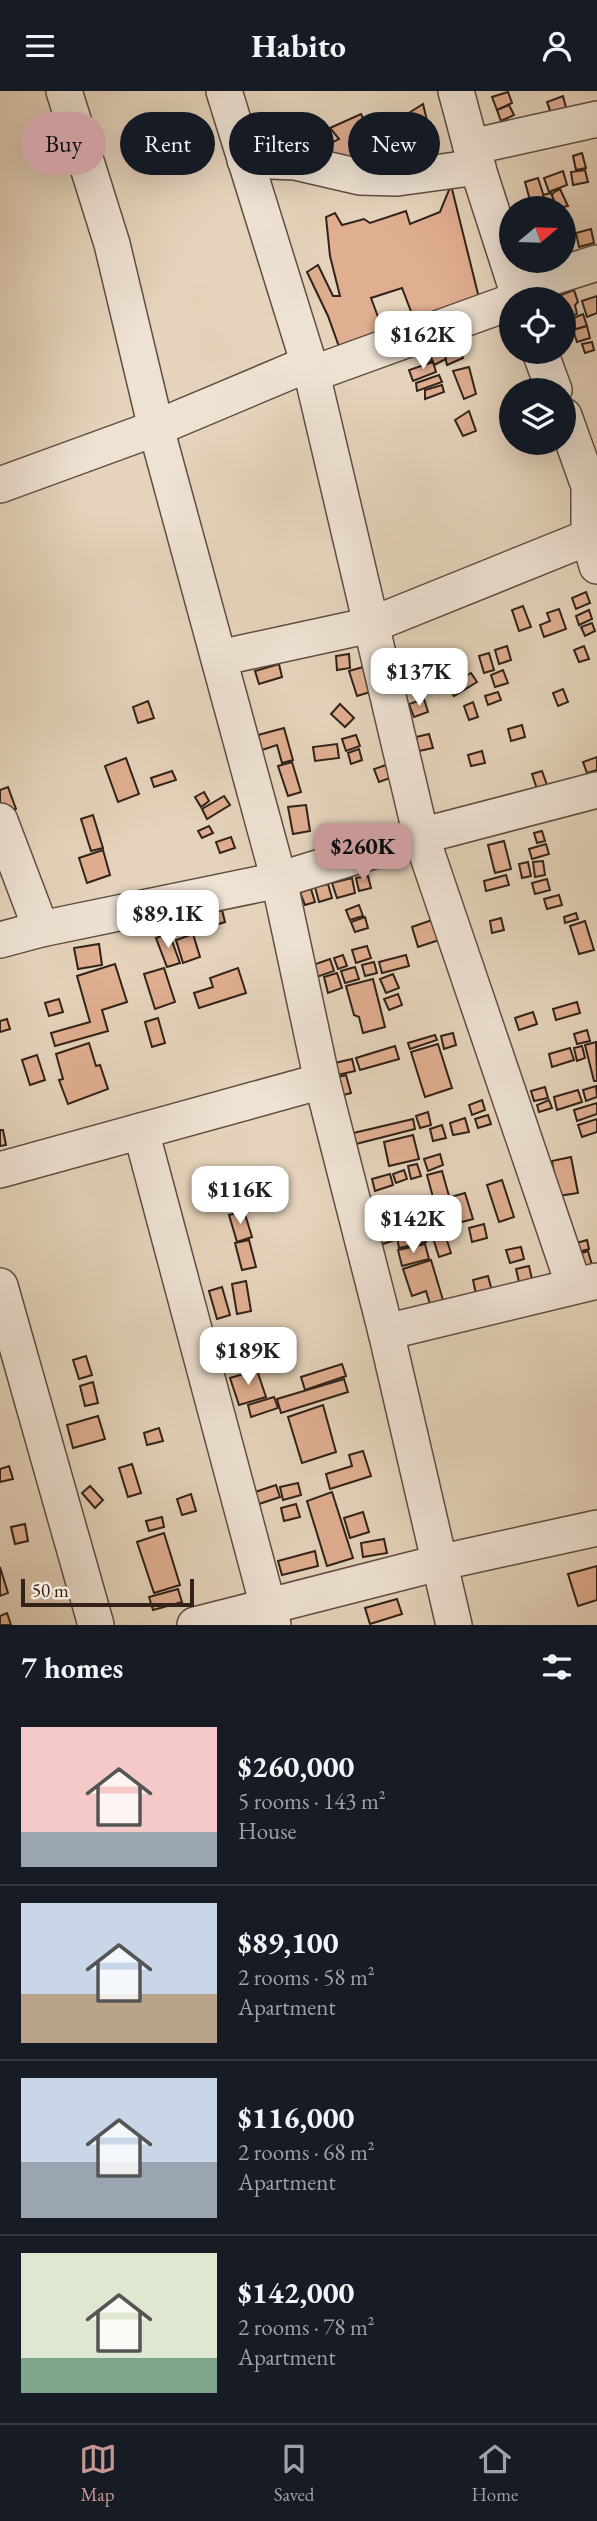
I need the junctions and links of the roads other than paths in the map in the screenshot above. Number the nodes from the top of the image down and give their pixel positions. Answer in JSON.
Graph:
{"nodes":[{"id":1,"x":64,"y":91,"type":"edge"},
{"id":2,"x":224,"y":91,"type":"edge"},
{"id":3,"x":457,"y":91,"type":"edge"},
{"id":4,"x":230,"y":112,"type":"edge"},
{"id":5,"x":597,"y":120,"type":"edge"},
{"id":6,"x":475,"y":157,"type":"junction"},
{"id":7,"x":334,"y":171,"type":"edge"},
{"id":8,"x":250,"y":175,"type":"edge"},
{"id":9,"x":597,"y":263,"type":"edge"},
{"id":10,"x":514,"y":287,"type":"edge"},
{"id":11,"x":541,"y":287,"type":"edge"},
{"id":12,"x":499,"y":303,"type":"edge"},
{"id":13,"x":310,"y":369,"type":"junction"},
{"id":14,"x":156,"y":428,"type":"junction"},
{"id":15,"x":576,"y":445,"type":"edge"},
{"id":16,"x":0,"y":485,"type":"edge"},
{"id":17,"x":593,"y":485,"type":"edge"},
{"id":18,"x":593,"y":551,"type":"edge"},
{"id":19,"x":371,"y":625,"type":"junction"},
{"id":20,"x":219,"y":658,"type":"junction"},
{"id":21,"x":597,"y":790,"type":"edge"},
{"id":22,"x":0,"y":821,"type":"edge"},
{"id":23,"x":421,"y":836,"type":"junction"},
{"id":24,"x":279,"y":880,"type":"junction"},
{"id":25,"x":41,"y":929,"type":"junction"},
{"id":26,"x":0,"y":940,"type":"edge"},
{"id":27,"x":322,"y":1081,"type":"junction"},
{"id":28,"x":141,"y":1131,"type":"junction"},
{"id":29,"x":0,"y":1170,"type":"edge"},
{"id":30,"x":586,"y":1284,"type":"edge"},
{"id":31,"x":0,"y":1286,"type":"edge"},
{"id":32,"x":386,"y":1332,"type":"junction"},
{"id":33,"x":597,"y":1528,"type":"edge"},
{"id":34,"x":438,"y":1563,"type":"junction"},
{"id":35,"x":271,"y":1616,"type":"edge"},
{"id":36,"x":96,"y":1625,"type":"edge"},
{"id":37,"x":195,"y":1625,"type":"edge"},
{"id":38,"x":454,"y":1625,"type":"edge"}],
"edges":[{"from":1,"to":14,"type":"street"},
{"from":2,"to":4,"type":"street"},
{"from":3,"to":6,"type":"street"},
{"from":5,"to":6,"type":"street"},
{"from":6,"to":7,"type":"street"},
{"from":6,"to":10,"type":"street"},
{"from":8,"to":13,"type":"street"},
{"from":9,"to":11,"type":"street"},
{"from":12,"to":13,"type":"street"},
{"from":13,"to":14,"type":"street"},
{"from":13,"to":19,"type":"street"},
{"from":14,"to":16,"type":"street"},
{"from":14,"to":20,"type":"street"},
{"from":15,"to":17,"type":"street"},
{"from":17,"to":18,"type":"street"},
{"from":18,"to":19,"type":"street"},
{"from":19,"to":20,"type":"street"},
{"from":19,"to":23,"type":"street"},
{"from":20,"to":24,"type":"street"},
{"from":21,"to":23,"type":"street"},
{"from":22,"to":25,"type":"street"},
{"from":23,"to":24,"type":"street"},
{"from":23,"to":30,"type":"street"},
{"from":24,"to":25,"type":"street"},
{"from":24,"to":27,"type":"street"},
{"from":25,"to":26,"type":"street"},
{"from":27,"to":28,"type":"street"},
{"from":27,"to":32,"type":"street"},
{"from":28,"to":29,"type":"street"},
{"from":28,"to":35,"type":"street"},
{"from":30,"to":32,"type":"street"},
{"from":31,"to":36,"type":"street"},
{"from":32,"to":34,"type":"street"},
{"from":33,"to":34,"type":"street"},
{"from":34,"to":35,"type":"street"},
{"from":34,"to":38,"type":"street"},
{"from":35,"to":37,"type":"street"}]}
